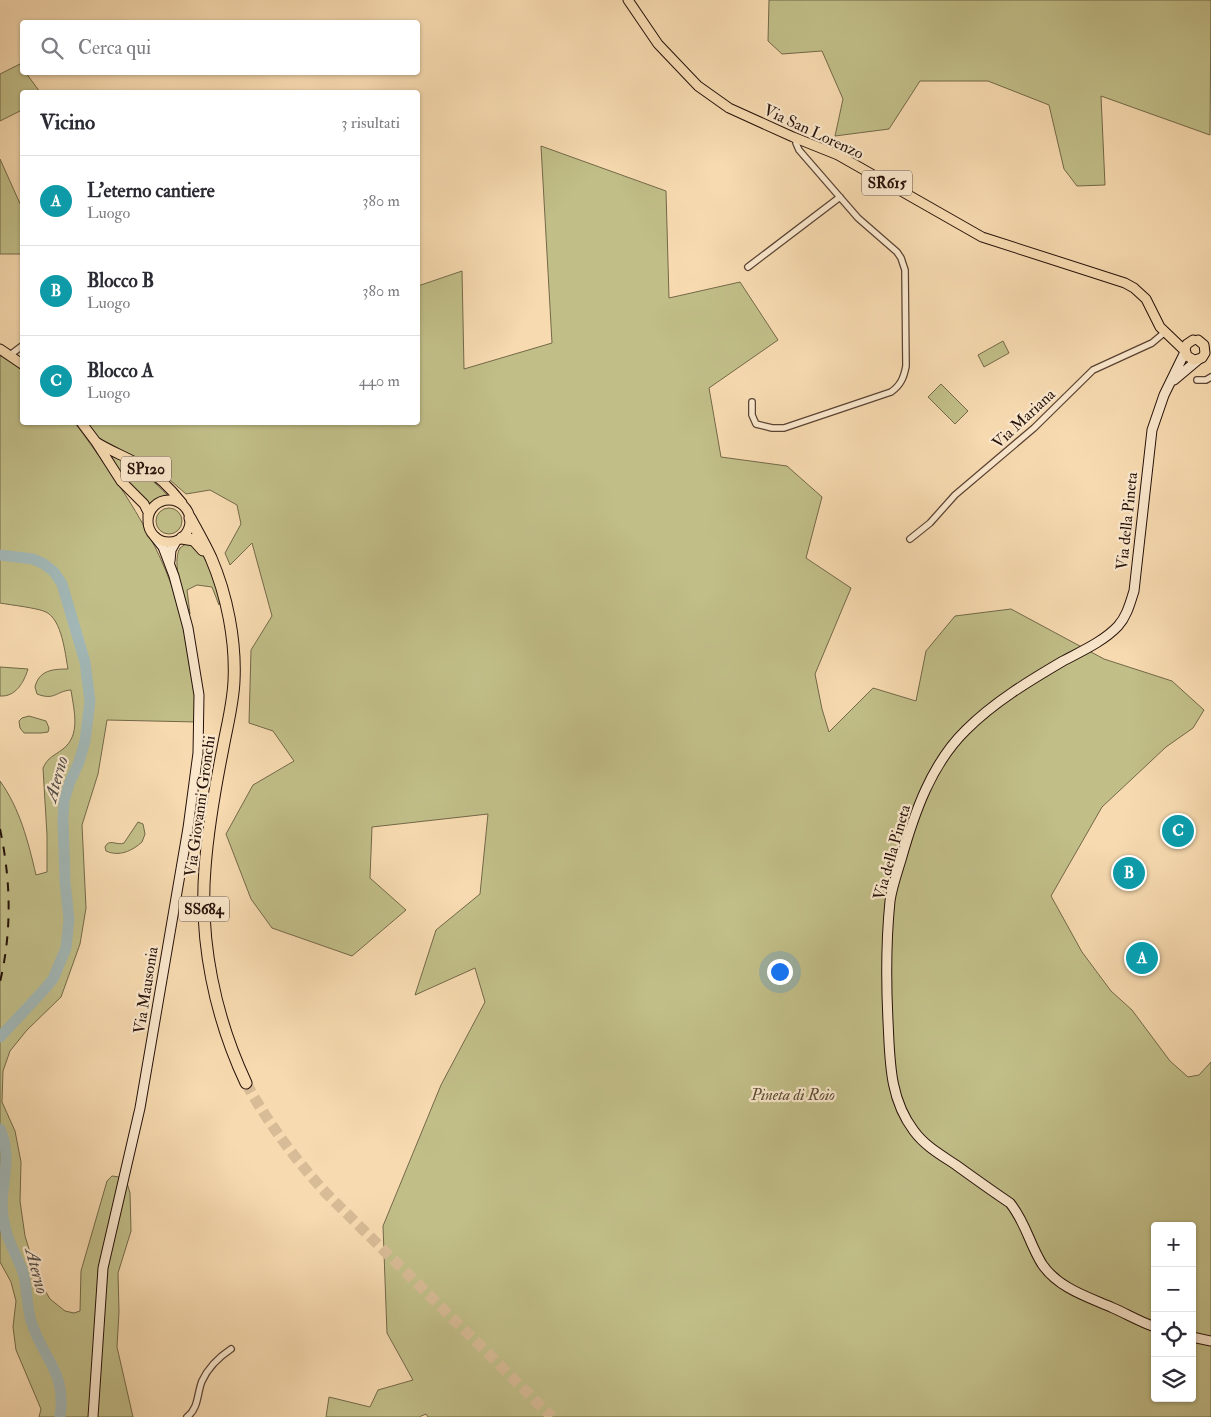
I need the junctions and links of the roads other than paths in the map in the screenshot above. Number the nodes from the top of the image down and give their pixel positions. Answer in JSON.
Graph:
{"nodes":[{"id":1,"x":628,"y":0,"type":"edge"},
{"id":2,"x":797,"y":139,"type":"junction"},
{"id":3,"x":840,"y":198,"type":"junction"},
{"id":4,"x":748,"y":267,"type":"dead end"},
{"id":5,"x":1166,"y":333,"type":"junction"},
{"id":6,"x":1211,"y":339,"type":"edge"},
{"id":7,"x":1196,"y":340,"type":"junction"},
{"id":8,"x":20,"y":348,"type":"edge"},
{"id":9,"x":0,"y":349,"type":"edge"},
{"id":10,"x":1185,"y":351,"type":"junction"},
{"id":11,"x":1205,"y":354,"type":"edge"},
{"id":12,"x":10,"y":355,"type":"junction"},
{"id":13,"x":20,"y":362,"type":"edge"},
{"id":14,"x":1211,"y":377,"type":"edge"},
{"id":15,"x":1197,"y":380,"type":"dead end"},
{"id":16,"x":1167,"y":388,"type":"junction"},
{"id":17,"x":752,"y":402,"type":"dead end"},
{"id":18,"x":83,"y":425,"type":"edge"},
{"id":19,"x":96,"y":442,"type":"junction"},
{"id":20,"x":188,"y":514,"type":"junction"},
{"id":21,"x":148,"y":519,"type":"junction"},
{"id":22,"x":155,"y":537,"type":"junction"},
{"id":23,"x":910,"y":539,"type":"dead end"},
{"id":24,"x":179,"y":540,"type":"junction"},
{"id":25,"x":171,"y":569,"type":"junction"},
{"id":26,"x":222,"y":589,"type":"junction"},
{"id":27,"x":246,"y":1082,"type":"tunnel mouth"},
{"id":28,"x":1151,"y":1325,"type":"edge"},
{"id":29,"x":1196,"y":1338,"type":"edge"},
{"id":30,"x":1211,"y":1341,"type":"edge"},
{"id":31,"x":231,"y":1349,"type":"dead end"},
{"id":32,"x":94,"y":1417,"type":"edge"},
{"id":33,"x":187,"y":1417,"type":"edge"}],
"edges":[{"from":1,"to":2,"type":"main road","name":"Via San Lorenzo","number":"SR615"},
{"from":2,"to":3,"type":"street"},
{"from":2,"to":5,"type":"main road","name":"Via San Lorenzo","number":"SR615"},
{"from":3,"to":4,"type":"street"},
{"from":3,"to":17,"type":"street"},
{"from":5,"to":7,"type":"main road"},
{"from":5,"to":10,"type":"main road","name":"Via San Lorenzo","number":"SR615"},
{"from":5,"to":23,"type":"street","name":"Via Mariana"},
{"from":6,"to":7,"type":"main road"},
{"from":7,"to":10,"type":"main road"},
{"from":7,"to":11,"type":"main road"},
{"from":8,"to":12,"type":"street"},
{"from":9,"to":12,"type":"main road"},
{"from":10,"to":11,"type":"main road","number":"SR615"},
{"from":10,"to":16,"type":"main road","name":"Via della Pineta"},
{"from":11,"to":16,"type":"main road","name":"Via della Pineta"},
{"from":12,"to":13,"type":"main road"},
{"from":14,"to":15,"type":"street"},
{"from":16,"to":28,"type":"main road","name":"Via della Pineta"},
{"from":18,"to":19,"type":"main road","number":"SP120"},
{"from":19,"to":20,"type":"main road","number":"SP120"},
{"from":19,"to":21,"type":"main road","number":"SP120"},
{"from":20,"to":21,"type":"main road"},
{"from":20,"to":24,"type":"main road"},
{"from":20,"to":26,"type":"highway","name":"Via Giovanni Gronchi","number":"SS684"},
{"from":21,"to":22,"type":"main road"},
{"from":22,"to":24,"type":"main road"},
{"from":22,"to":25,"type":"main road","name":"Via Mausonia"},
{"from":24,"to":25,"type":"main road","name":"Via Mausonia"},
{"from":24,"to":26,"type":"highway","name":"Via Giovanni Gronchi","number":"SS684"},
{"from":25,"to":32,"type":"main road","name":"Via Mausonia"},
{"from":26,"to":27,"type":"highway","name":"Via Giovanni Gronchi","number":"SS684"},
{"from":29,"to":30,"type":"main road"},
{"from":31,"to":33,"type":"street"}]}
